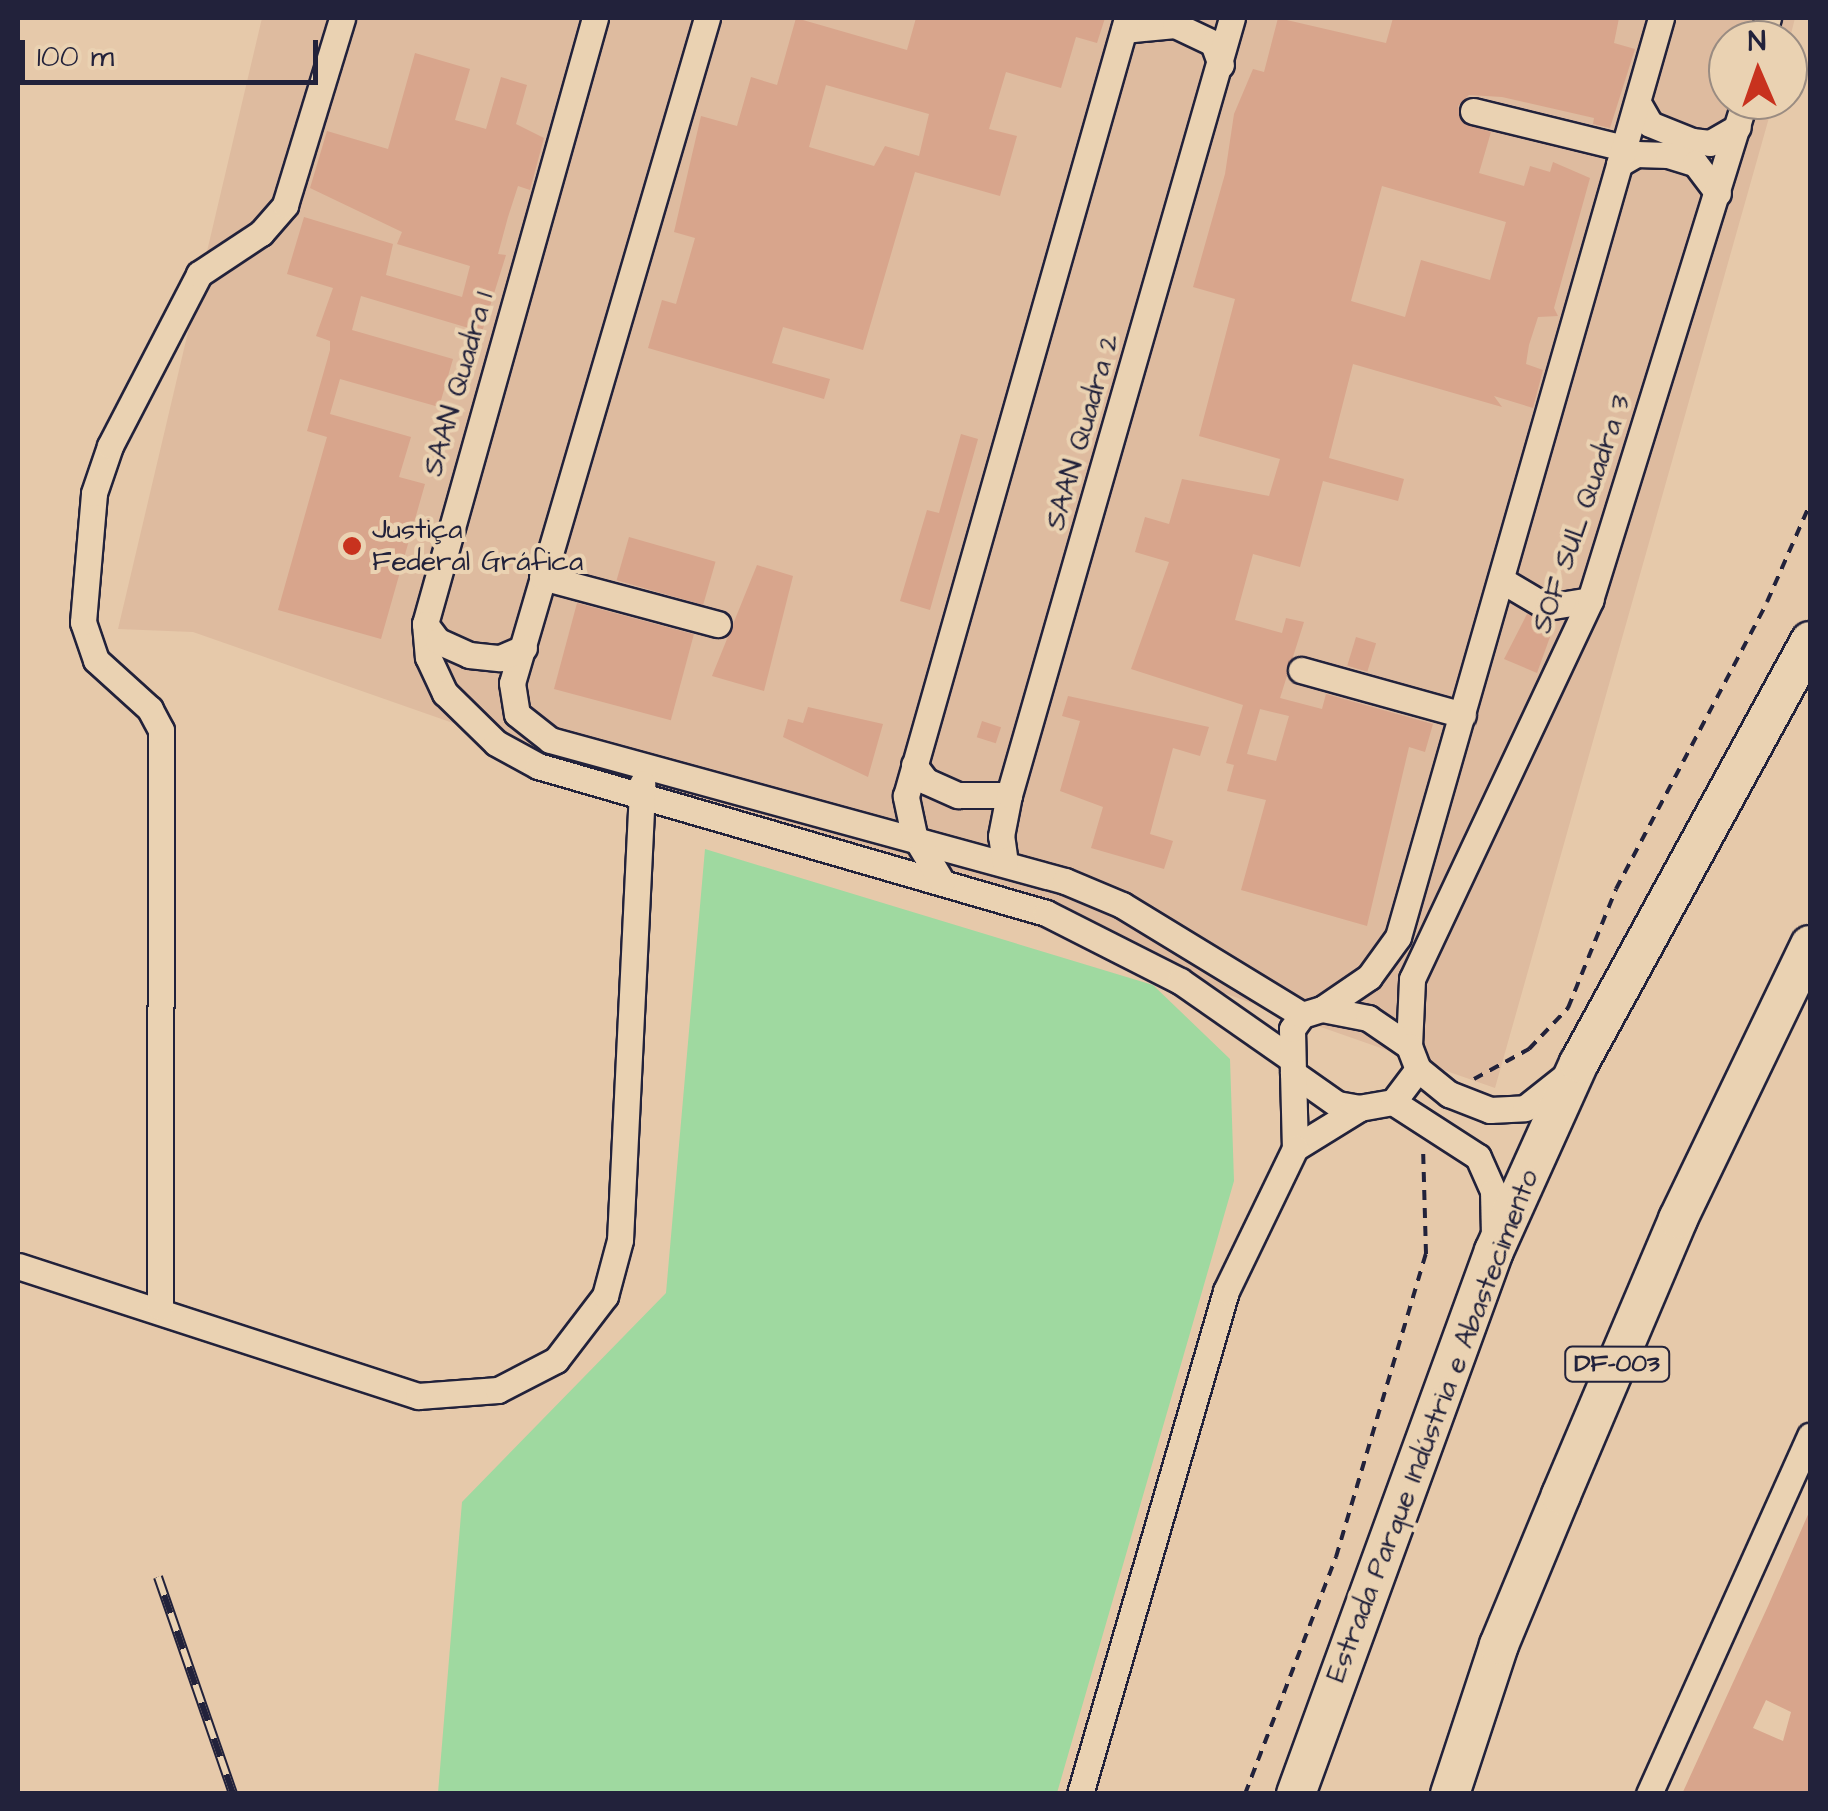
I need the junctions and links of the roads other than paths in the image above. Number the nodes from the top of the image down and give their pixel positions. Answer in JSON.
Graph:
{"nodes":[{"id":1,"x":342,"y":18,"type":"edge"},
{"id":2,"x":595,"y":18,"type":"edge"},
{"id":3,"x":706,"y":18,"type":"edge"},
{"id":4,"x":1232,"y":18,"type":"edge"},
{"id":5,"x":1661,"y":18,"type":"edge"},
{"id":6,"x":1125,"y":24,"type":"edge"},
{"id":7,"x":1221,"y":66,"type":"junction"},
{"id":8,"x":1638,"y":103,"type":"junction"},
{"id":9,"x":1473,"y":111,"type":"dead end"},
{"id":10,"x":1740,"y":120,"type":"edge"},
{"id":11,"x":1738,"y":127,"type":"junction"},
{"id":12,"x":1621,"y":156,"type":"junction"},
{"id":13,"x":1718,"y":193,"type":"junction"},
{"id":14,"x":542,"y":577,"type":"junction"},
{"id":15,"x":1502,"y":581,"type":"junction"},
{"id":16,"x":1590,"y":600,"type":"junction"},
{"id":17,"x":425,"y":624,"type":"junction"},
{"id":18,"x":718,"y":624,"type":"dead end"},
{"id":19,"x":1810,"y":641,"type":"edge"},
{"id":20,"x":524,"y":648,"type":"junction"},
{"id":21,"x":1301,"y":670,"type":"dead end"},
{"id":22,"x":1463,"y":715,"type":"junction"},
{"id":23,"x":646,"y":764,"type":"junction"},
{"id":24,"x":914,"y":765,"type":"junction"},
{"id":25,"x":1009,"y":795,"type":"junction"},
{"id":26,"x":640,"y":796,"type":"junction"},
{"id":27,"x":906,"y":796,"type":"junction"},
{"id":28,"x":870,"y":824,"type":"junction"},
{"id":29,"x":914,"y":835,"type":"junction"},
{"id":30,"x":1005,"y":864,"type":"junction"},
{"id":31,"x":942,"y":882,"type":"junction"},
{"id":32,"x":1810,"y":945,"type":"edge"},
{"id":33,"x":1312,"y":1012,"type":"junction"},
{"id":34,"x":1413,"y":1057,"type":"junction"},
{"id":35,"x":1579,"y":1063,"type":"junction"},
{"id":36,"x":1291,"y":1065,"type":"junction"},
{"id":37,"x":1393,"y":1102,"type":"junction"},
{"id":38,"x":1360,"y":1108,"type":"junction"},
{"id":39,"x":1295,"y":1148,"type":"junction"},
{"id":40,"x":1494,"y":1251,"type":"junction"},
{"id":41,"x":18,"y":1266,"type":"edge"},
{"id":42,"x":160,"y":1308,"type":"junction"},
{"id":43,"x":1810,"y":1436,"type":"edge"},
{"id":44,"x":1080,"y":1794,"type":"edge"},
{"id":45,"x":1296,"y":1794,"type":"edge"},
{"id":46,"x":1450,"y":1794,"type":"edge"},
{"id":47,"x":1648,"y":1794,"type":"edge"}],
"edges":[{"from":1,"to":42,"type":"street"},
{"from":2,"to":17,"type":"street","name":"SAAN Quadra 1"},
{"from":3,"to":14,"type":"street"},
{"from":4,"to":7,"type":"street","name":"SAAN Quadra 2"},
{"from":5,"to":8,"type":"street"},
{"from":6,"to":7,"type":"street"},
{"from":6,"to":24,"type":"street"},
{"from":7,"to":25,"type":"street","name":"SAAN Quadra 2"},
{"from":8,"to":11,"type":"street"},
{"from":8,"to":12,"type":"street"},
{"from":9,"to":12,"type":"street"},
{"from":10,"to":11,"type":"street","name":"SOF SUL Quadra 3"},
{"from":11,"to":13,"type":"street","name":"SOF SUL Quadra 3"},
{"from":12,"to":13,"type":"street"},
{"from":12,"to":15,"type":"street"},
{"from":13,"to":16,"type":"street","name":"SOF SUL Quadra 3"},
{"from":14,"to":18,"type":"street"},
{"from":14,"to":20,"type":"street"},
{"from":15,"to":16,"type":"street"},
{"from":15,"to":22,"type":"street"},
{"from":16,"to":34,"type":"street","name":"SOF SUL Quadra 3"},
{"from":17,"to":20,"type":"street"},
{"from":17,"to":26,"type":"street","name":"SAAN Quadra 1"},
{"from":19,"to":35,"type":"highway","name":"Estrada Parque Indústria e Abastecimento"},
{"from":20,"to":23,"type":"street"},
{"from":21,"to":22,"type":"street"},
{"from":22,"to":33,"type":"street"},
{"from":23,"to":26,"type":"street"},
{"from":23,"to":28,"type":"street"},
{"from":24,"to":25,"type":"street"},
{"from":24,"to":27,"type":"street"},
{"from":25,"to":30,"type":"street","name":"SAAN Quadra 2"},
{"from":26,"to":31,"type":"street","name":"SAAN Quadra 1"},
{"from":26,"to":42,"type":"street"},
{"from":27,"to":28,"type":"street"},
{"from":27,"to":29,"type":"street"},
{"from":28,"to":29,"type":"street"},
{"from":29,"to":30,"type":"street"},
{"from":29,"to":31,"type":"street"},
{"from":30,"to":33,"type":"street"},
{"from":31,"to":36,"type":"street","name":"SAAN Quadra 1"},
{"from":32,"to":46,"type":"highway","number":"DF-003"},
{"from":33,"to":34,"type":"street"},
{"from":33,"to":36,"type":"street"},
{"from":34,"to":35,"type":"street"},
{"from":34,"to":37,"type":"street"},
{"from":35,"to":40,"type":"highway","name":"Estrada Parque Indústria e Abastecimento"},
{"from":36,"to":38,"type":"street"},
{"from":36,"to":39,"type":"street"},
{"from":37,"to":38,"type":"street"},
{"from":37,"to":40,"type":"street"},
{"from":38,"to":39,"type":"street"},
{"from":39,"to":44,"type":"street"},
{"from":40,"to":45,"type":"highway","name":"Estrada Parque Indústria e Abastecimento"},
{"from":41,"to":42,"type":"street"},
{"from":43,"to":47,"type":"street"}]}
